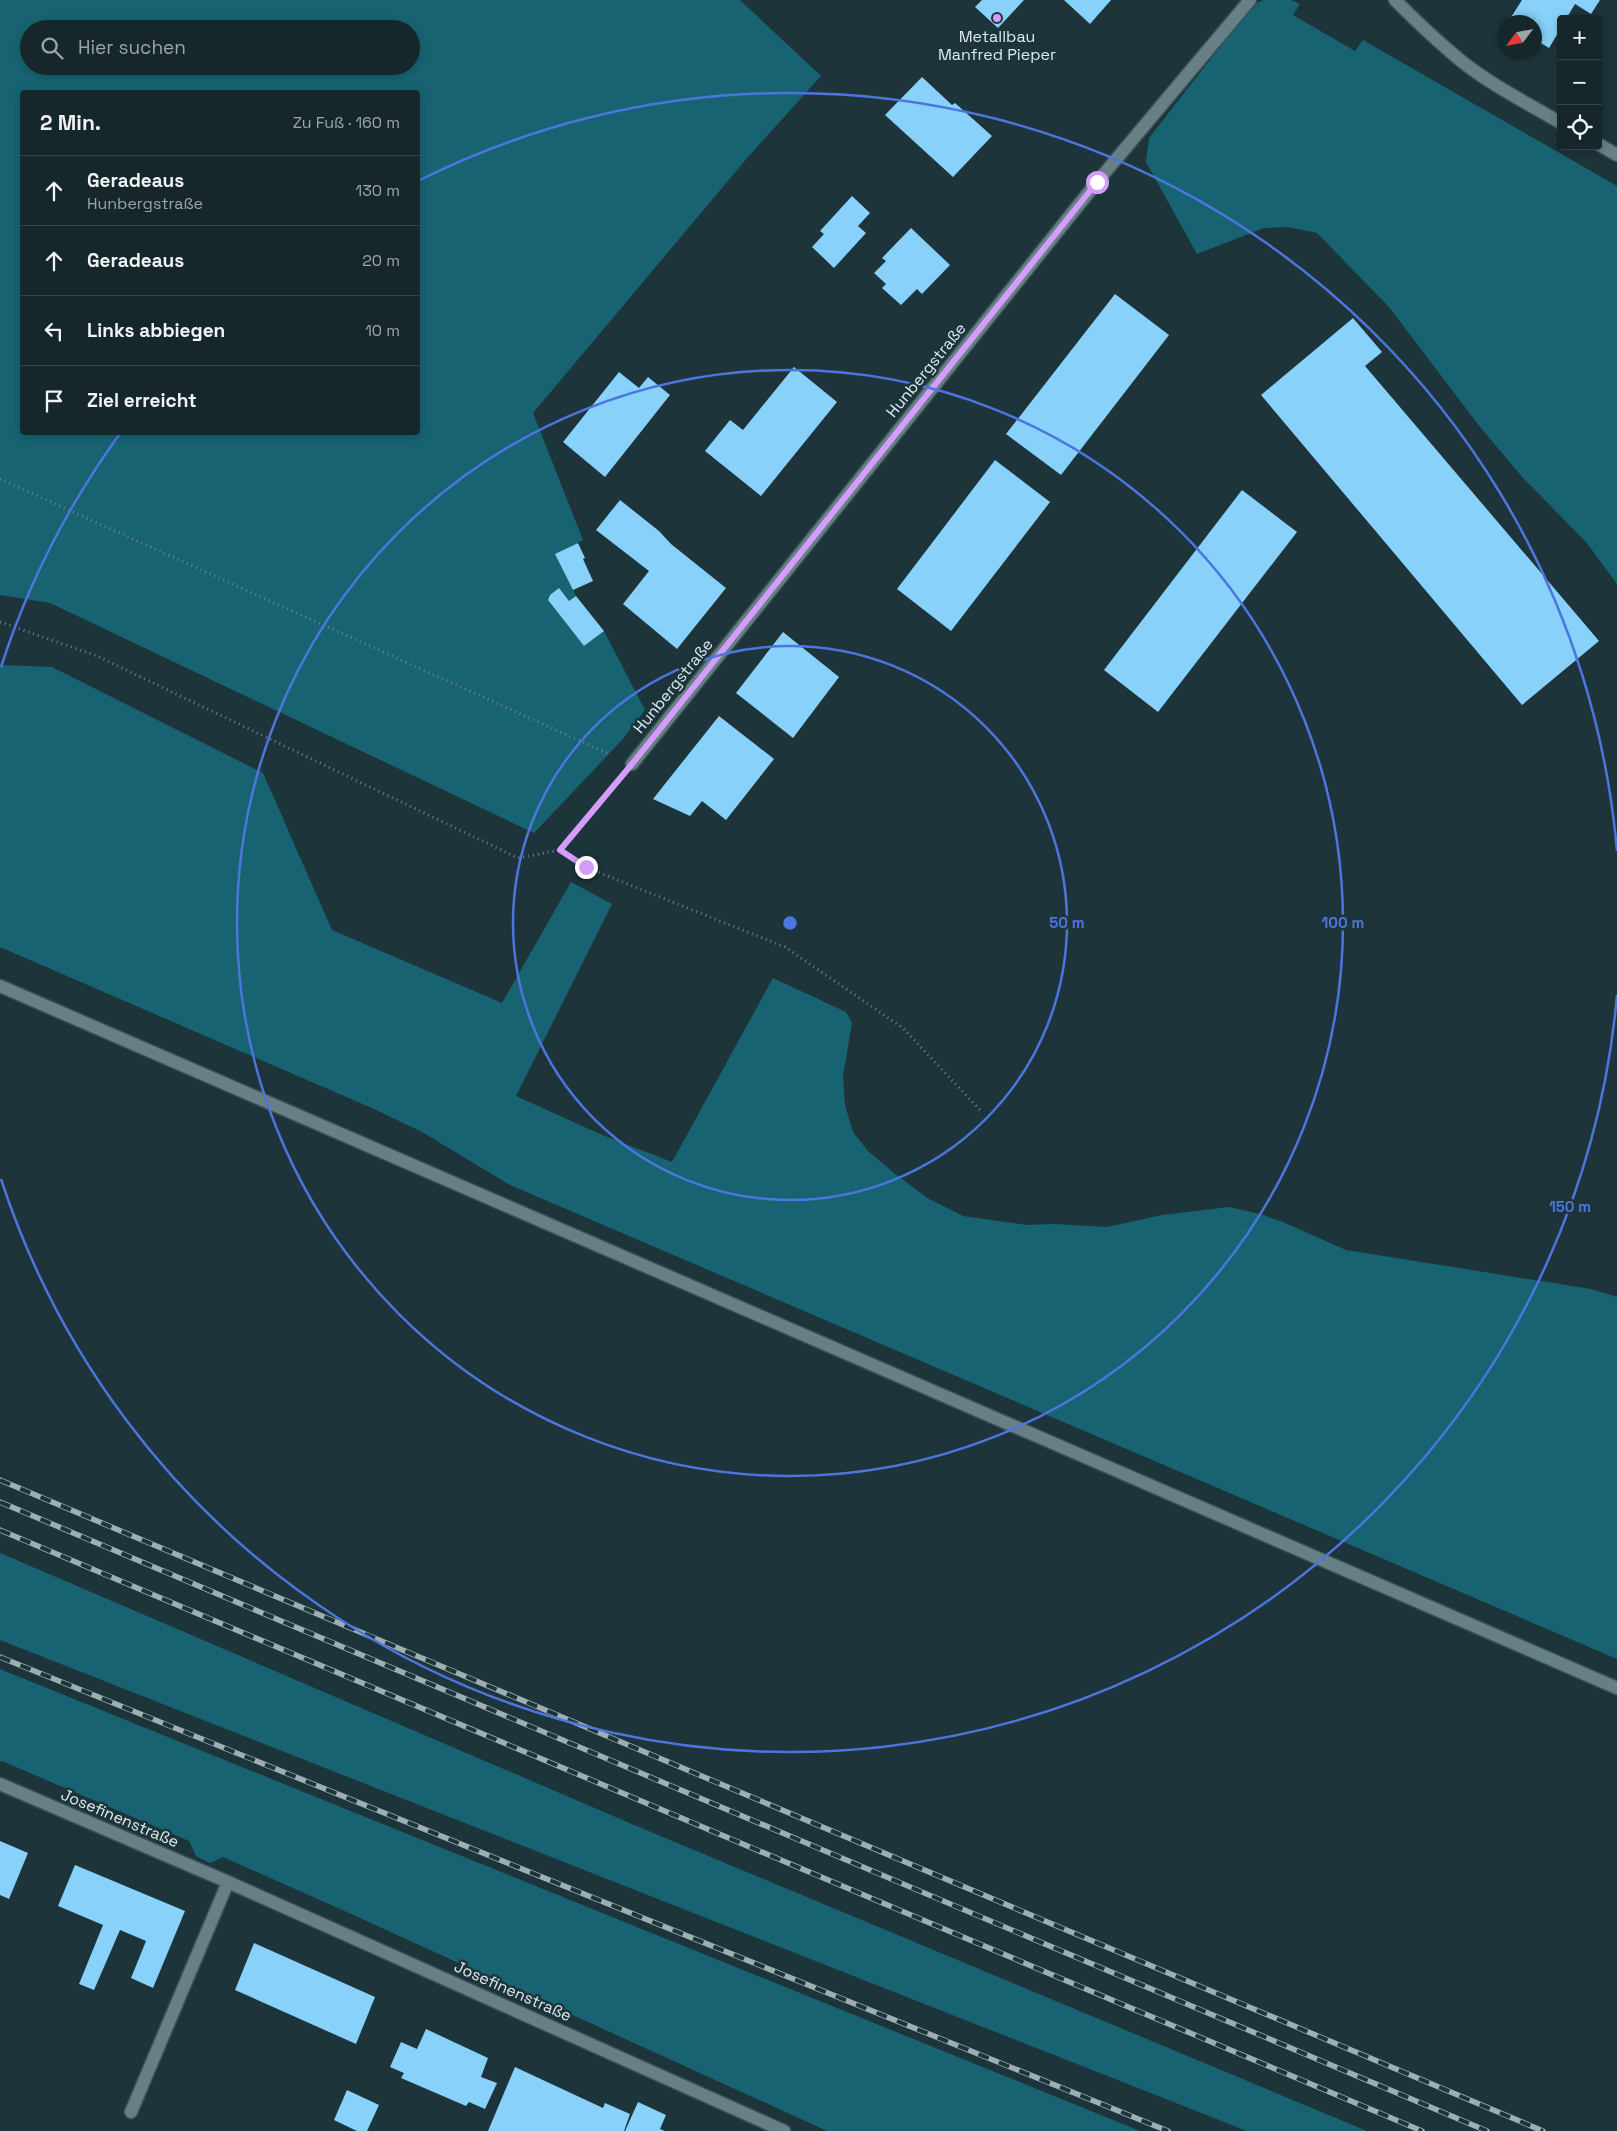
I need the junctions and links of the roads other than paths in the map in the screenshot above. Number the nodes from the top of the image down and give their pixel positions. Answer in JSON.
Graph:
{"nodes":[{"id":1,"x":1250,"y":0,"type":"edge"},
{"id":2,"x":1395,"y":0,"type":"edge"},
{"id":3,"x":1557,"y":121,"type":"edge"},
{"id":4,"x":1602,"y":146,"type":"edge"},
{"id":5,"x":1617,"y":155,"type":"edge"},
{"id":6,"x":632,"y":764,"type":"road end"},
{"id":7,"x":0,"y":986,"type":"edge"},
{"id":8,"x":1617,"y":1688,"type":"edge"},
{"id":9,"x":0,"y":1784,"type":"edge"},
{"id":10,"x":228,"y":1882,"type":"junction"},
{"id":11,"x":131,"y":2112,"type":"dead end"},
{"id":12,"x":784,"y":2131,"type":"edge"}],
"edges":[{"from":1,"to":6,"type":"street","name":"Hunbergstraße"},
{"from":2,"to":3,"type":"street"},
{"from":4,"to":5,"type":"street"},
{"from":7,"to":8,"type":"street"},
{"from":9,"to":10,"type":"street","name":"Josefinenstraße"},
{"from":10,"to":11,"type":"street"},
{"from":10,"to":12,"type":"street","name":"Josefinenstraße"}]}
